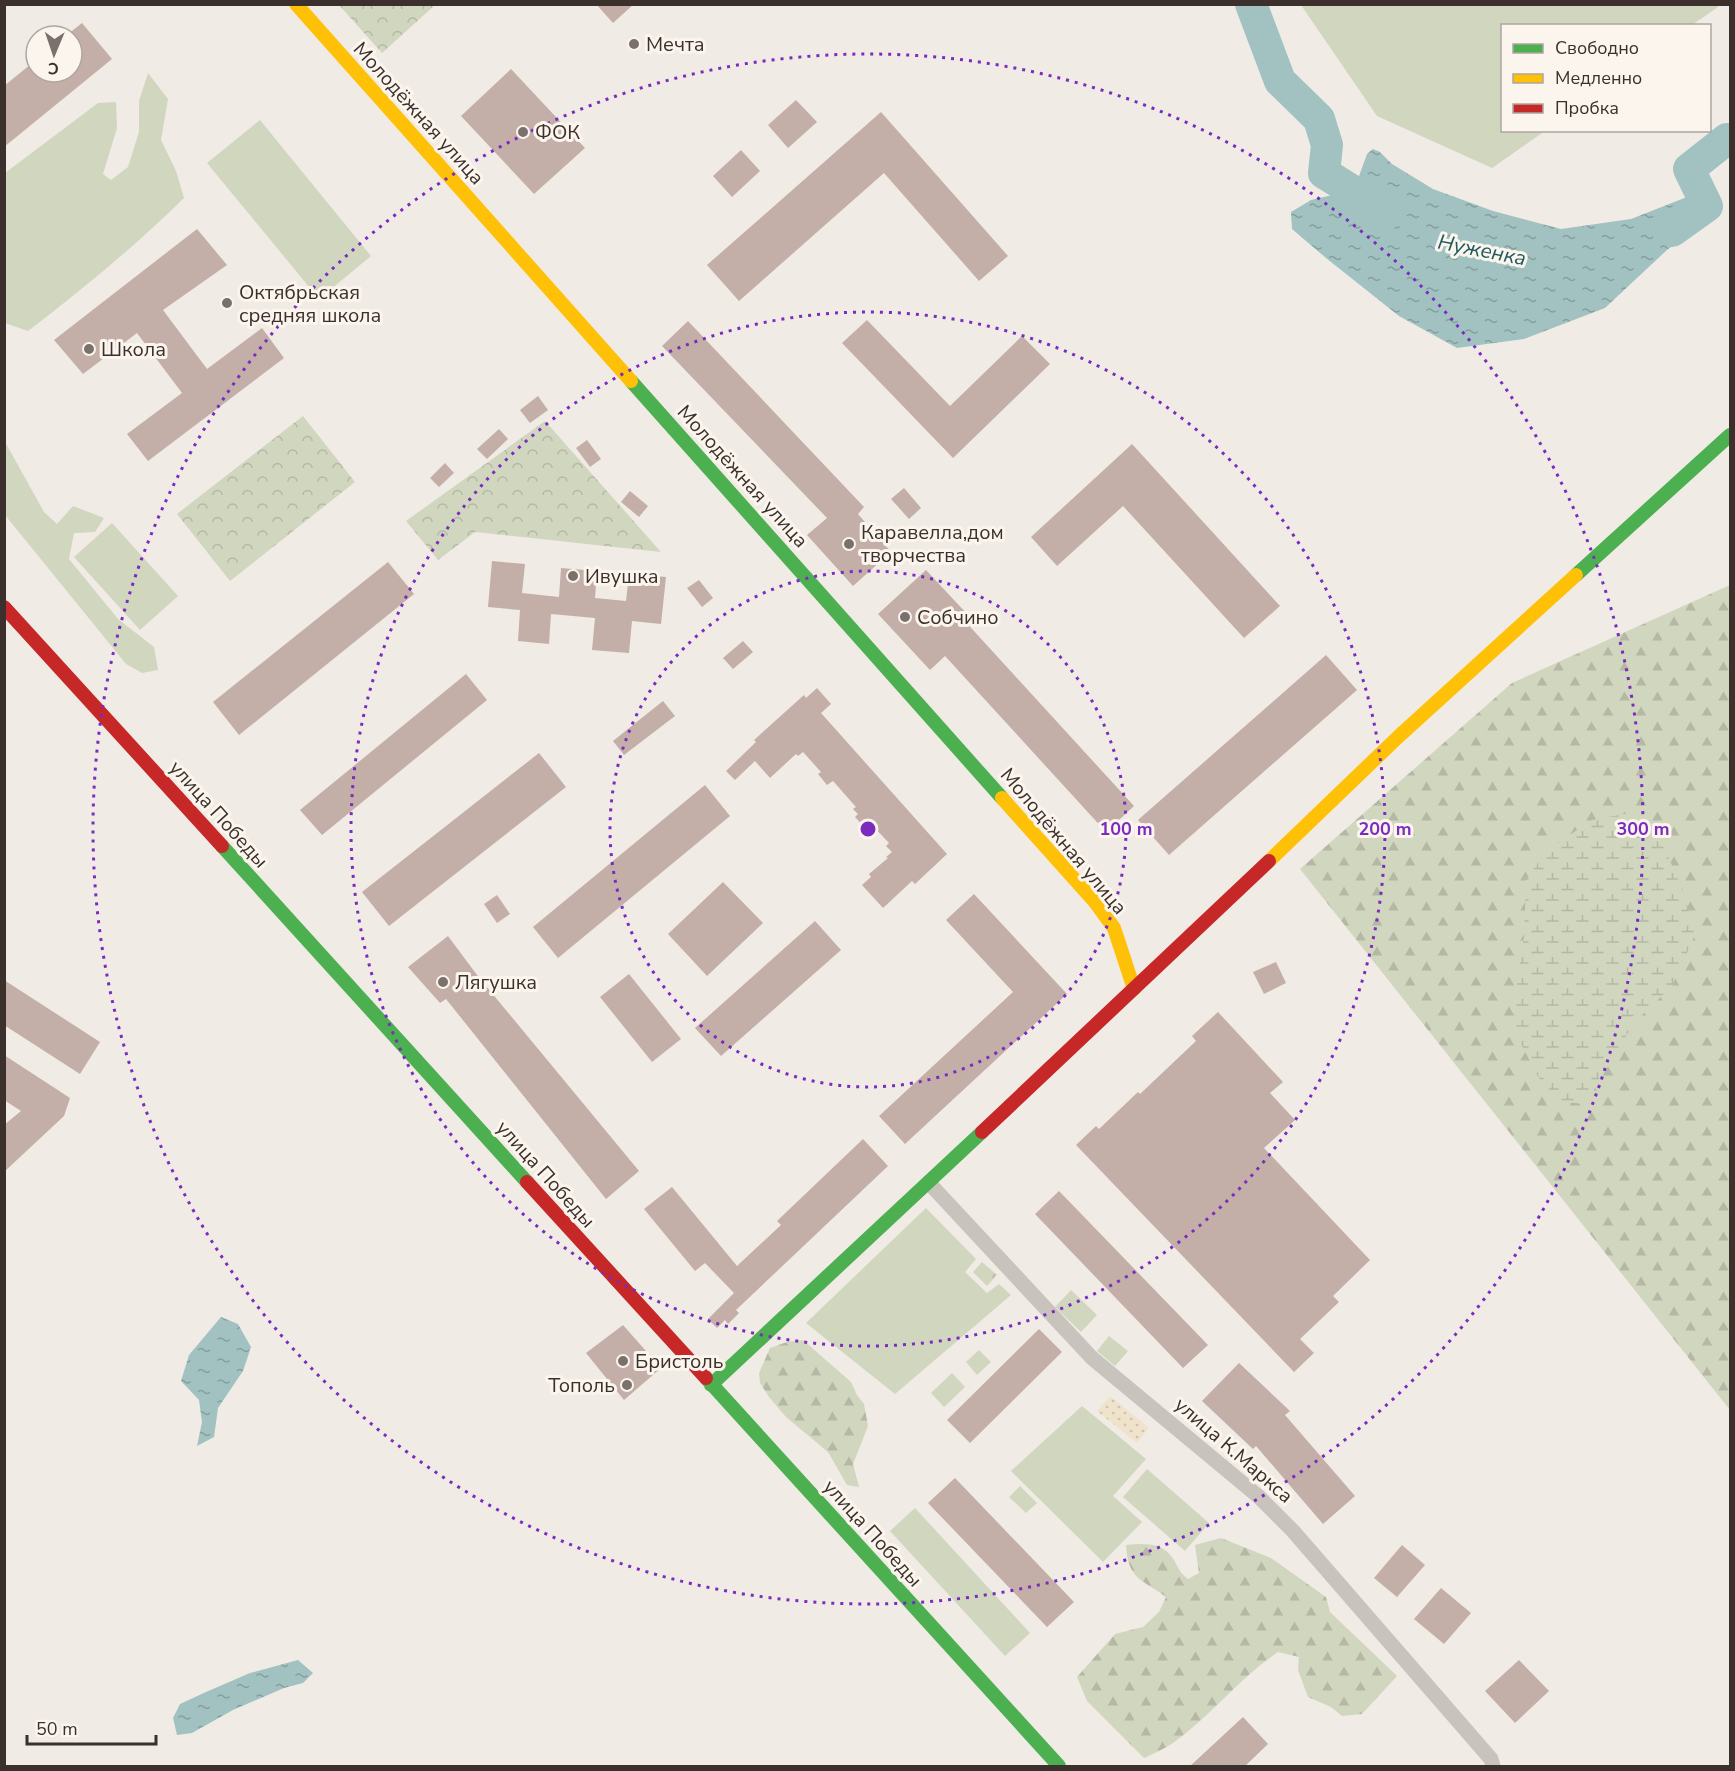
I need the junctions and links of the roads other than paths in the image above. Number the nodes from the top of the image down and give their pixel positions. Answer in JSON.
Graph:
{"nodes":[{"id":1,"x":296,"y":4,"type":"edge"},
{"id":2,"x":1731,"y":435,"type":"edge"},
{"id":3,"x":4,"y":607,"type":"edge"},
{"id":4,"x":1134,"y":989,"type":"junction"},
{"id":5,"x":929,"y":1183,"type":"junction"},
{"id":6,"x":711,"y":1385,"type":"junction"},
{"id":7,"x":1059,"y":1767,"type":"edge"},
{"id":8,"x":1493,"y":1767,"type":"edge"}],
"edges":[{"from":1,"to":4,"type":"street","name":"Молодёжная улица"},
{"from":2,"to":4,"type":"street"},
{"from":3,"to":6,"type":"street","name":"улица Победы"},
{"from":4,"to":5,"type":"street"},
{"from":5,"to":6,"type":"street"},
{"from":5,"to":8,"type":"street","name":"улица К.Маркса"},
{"from":6,"to":7,"type":"street","name":"улица Победы"}]}
